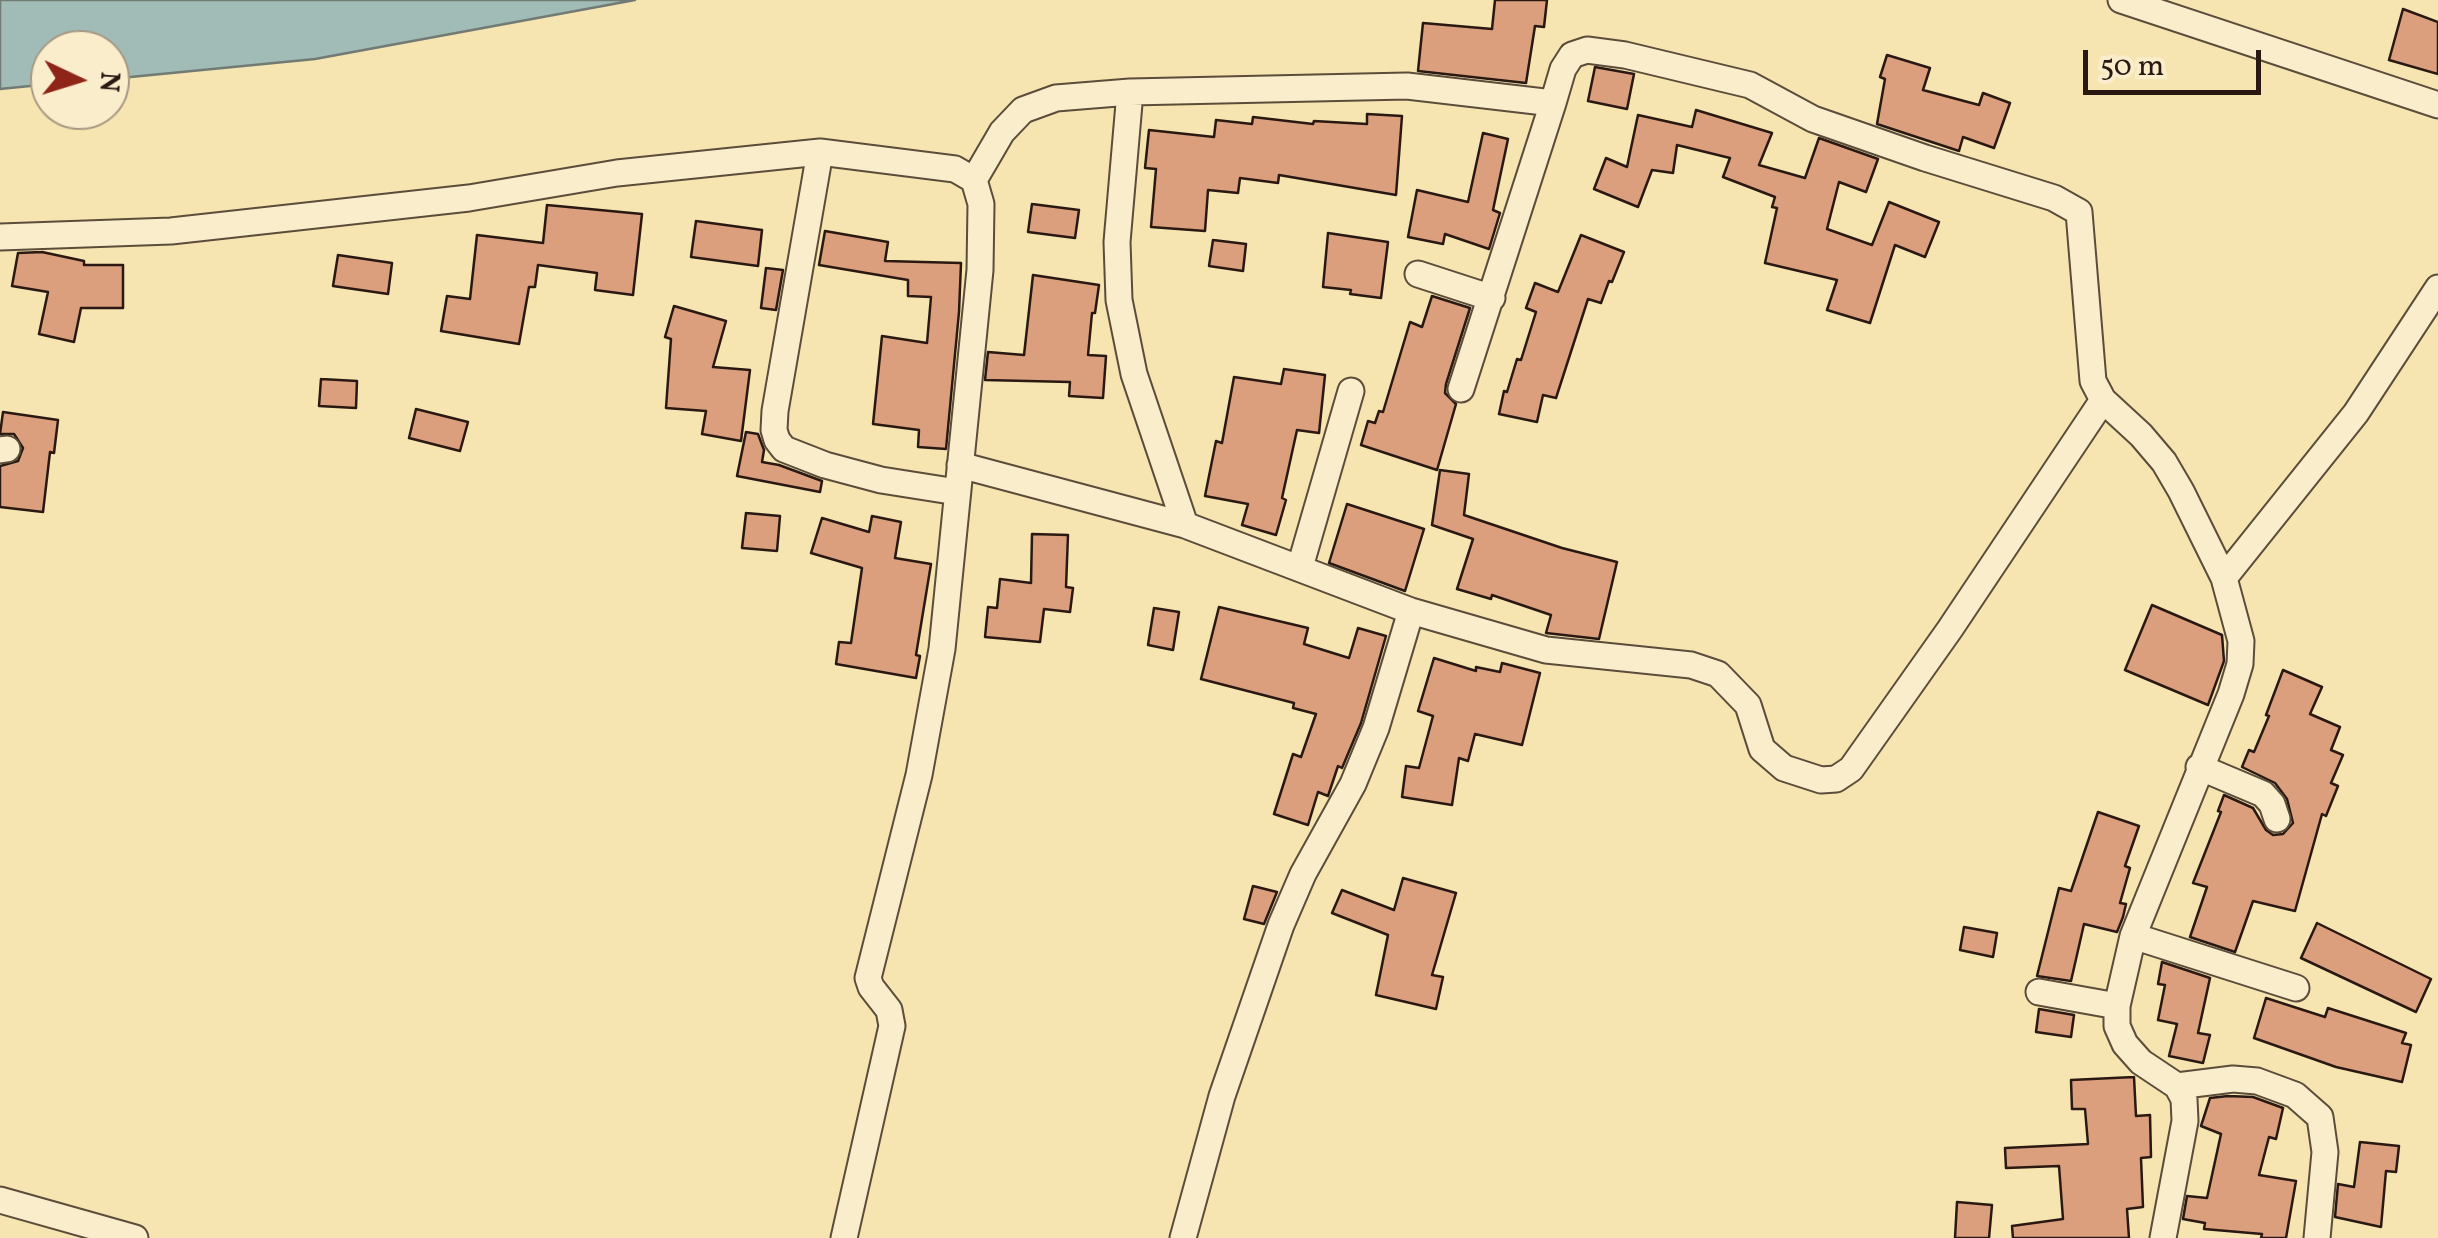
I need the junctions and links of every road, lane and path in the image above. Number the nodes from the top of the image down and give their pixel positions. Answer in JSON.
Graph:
{"nodes":[{"id":1,"x":2121,"y":0,"type":"edge"},
{"id":2,"x":1130,"y":92,"type":"junction"},
{"id":3,"x":1553,"y":103,"type":"junction"},
{"id":4,"x":2438,"y":105,"type":"edge"},
{"id":5,"x":820,"y":152,"type":"junction"},
{"id":6,"x":974,"y":180,"type":"junction"},
{"id":7,"x":0,"y":237,"type":"edge"},
{"id":8,"x":1418,"y":274,"type":"dead end"},
{"id":9,"x":2438,"y":288,"type":"edge"},
{"id":10,"x":1492,"y":298,"type":"junction"},
{"id":11,"x":1461,"y":389,"type":"dead end"},
{"id":12,"x":1351,"y":390,"type":"dead end"},
{"id":13,"x":2103,"y":400,"type":"junction"},
{"id":14,"x":960,"y":465,"type":"junction"},
{"id":15,"x":957,"y":492,"type":"junction"},
{"id":16,"x":1185,"y":525,"type":"junction"},
{"id":17,"x":1300,"y":567,"type":"junction"},
{"id":18,"x":2224,"y":578,"type":"junction"},
{"id":19,"x":1411,"y":610,"type":"junction"},
{"id":20,"x":2199,"y":768,"type":"junction"},
{"id":21,"x":2277,"y":819,"type":"dead end"},
{"id":22,"x":2133,"y":936,"type":"junction"},
{"id":23,"x":2296,"y":988,"type":"dead end"},
{"id":24,"x":2039,"y":992,"type":"dead end"},
{"id":25,"x":2117,"y":1006,"type":"junction"},
{"id":26,"x":2177,"y":1086,"type":"junction"},
{"id":27,"x":0,"y":1200,"type":"edge"},
{"id":28,"x":135,"y":1238,"type":"edge"},
{"id":29,"x":844,"y":1238,"type":"edge"},
{"id":30,"x":1183,"y":1238,"type":"edge"},
{"id":31,"x":2163,"y":1238,"type":"edge"},
{"id":32,"x":2317,"y":1238,"type":"edge"}],
"edges":[{"from":1,"to":4,"type":"street"},
{"from":2,"to":3,"type":"street"},
{"from":2,"to":6,"type":"street"},
{"from":2,"to":16,"type":"street"},
{"from":3,"to":10,"type":"street"},
{"from":3,"to":13,"type":"street"},
{"from":5,"to":6,"type":"street"},
{"from":5,"to":7,"type":"street"},
{"from":5,"to":15,"type":"street"},
{"from":6,"to":14,"type":"street"},
{"from":8,"to":10,"type":"street"},
{"from":9,"to":18,"type":"street"},
{"from":10,"to":11,"type":"street"},
{"from":12,"to":17,"type":"street"},
{"from":13,"to":18,"type":"street"},
{"from":13,"to":19,"type":"street"},
{"from":14,"to":15,"type":"street"},
{"from":14,"to":16,"type":"street"},
{"from":15,"to":29,"type":"street"},
{"from":16,"to":17,"type":"street"},
{"from":17,"to":19,"type":"street"},
{"from":18,"to":20,"type":"street"},
{"from":19,"to":30,"type":"street"},
{"from":20,"to":21,"type":"street"},
{"from":20,"to":22,"type":"street"},
{"from":22,"to":23,"type":"street"},
{"from":22,"to":25,"type":"street"},
{"from":24,"to":25,"type":"street"},
{"from":25,"to":26,"type":"street"},
{"from":26,"to":31,"type":"street"},
{"from":26,"to":32,"type":"street"},
{"from":27,"to":28,"type":"street"}]}
